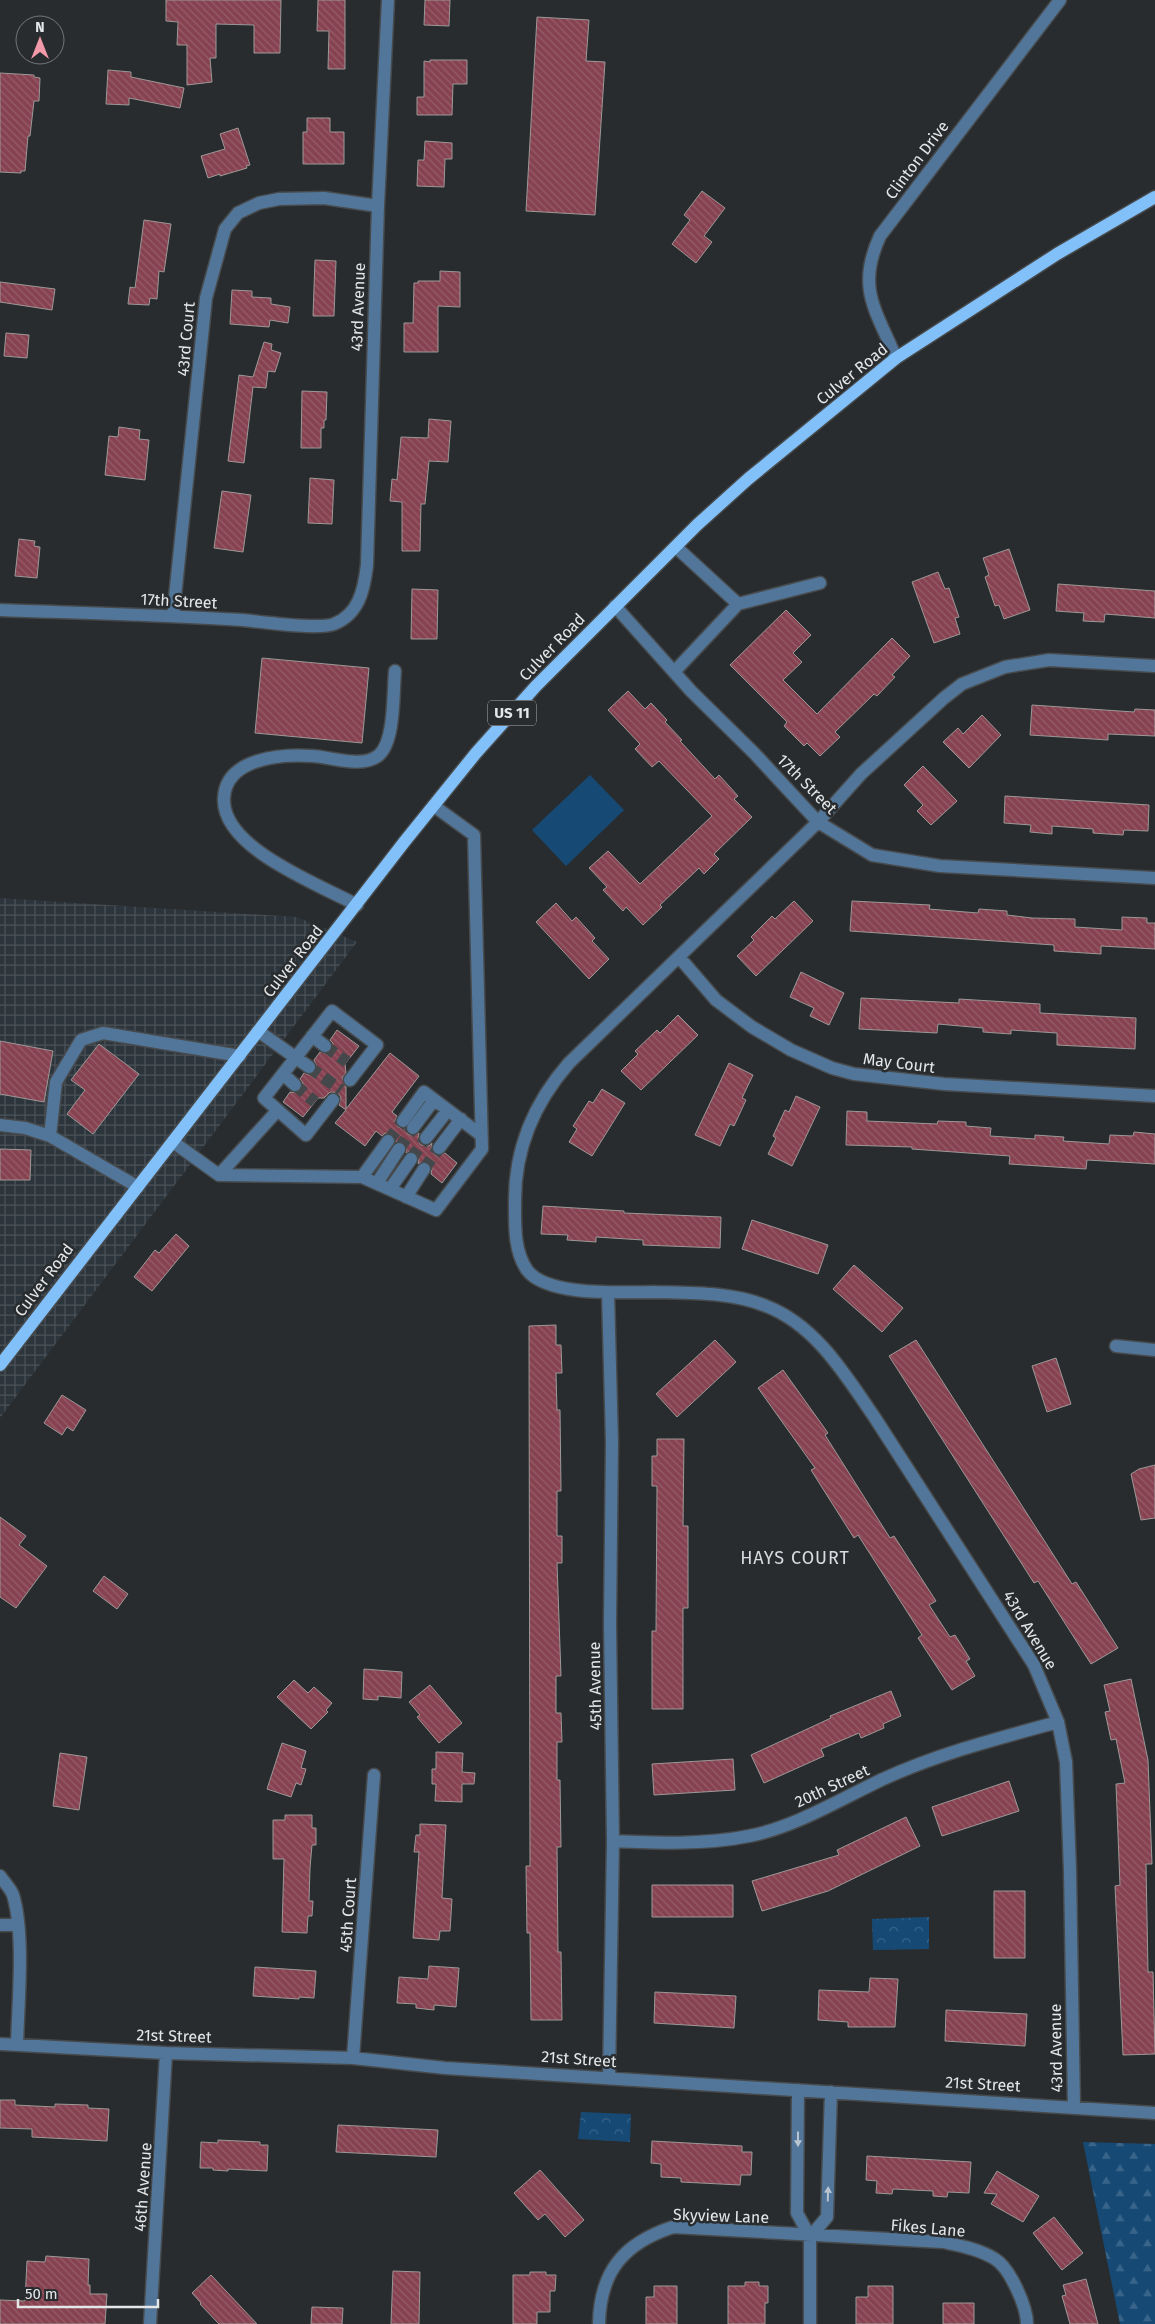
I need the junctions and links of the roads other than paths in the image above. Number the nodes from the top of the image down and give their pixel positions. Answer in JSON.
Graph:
{"nodes":[{"id":1,"x":388,"y":0,"type":"edge"},
{"id":2,"x":1060,"y":0,"type":"edge"},
{"id":3,"x":1155,"y":197,"type":"edge"},
{"id":4,"x":378,"y":206,"type":"junction"},
{"id":5,"x":896,"y":358,"type":"junction"},
{"id":6,"x":676,"y":547,"type":"junction"},
{"id":7,"x":820,"y":583,"type":"dead end"},
{"id":8,"x":738,"y":604,"type":"junction"},
{"id":9,"x":615,"y":606,"type":"junction"},
{"id":10,"x":0,"y":610,"type":"edge"},
{"id":11,"x":353,"y":612,"type":"joint"},
{"id":12,"x":173,"y":616,"type":"junction"},
{"id":13,"x":1155,"y":666,"type":"edge"},
{"id":14,"x":395,"y":671,"type":"dead end"},
{"id":15,"x":674,"y":672,"type":"junction"},
{"id":16,"x":434,"y":806,"type":"junction"},
{"id":17,"x":818,"y":822,"type":"junction"},
{"id":18,"x":1155,"y":878,"type":"edge"},
{"id":19,"x":357,"y":905,"type":"junction"},
{"id":20,"x":679,"y":957,"type":"junction"},
{"id":21,"x":258,"y":1031,"type":"junction"},
{"id":22,"x":312,"y":1036,"type":"junction"},
{"id":23,"x":325,"y":1046,"type":"tunnel mouth"},
{"id":24,"x":240,"y":1056,"type":"junction"},
{"id":25,"x":295,"y":1057,"type":"junction"},
{"id":26,"x":347,"y":1062,"type":"tunnel mouth"},
{"id":27,"x":309,"y":1067,"type":"tunnel mouth"},
{"id":28,"x":283,"y":1074,"type":"junction"},
{"id":29,"x":295,"y":1085,"type":"tunnel mouth"},
{"id":30,"x":1155,"y":1096,"type":"edge"},
{"id":31,"x":315,"y":1102,"type":"tunnel mouth"},
{"id":32,"x":278,"y":1110,"type":"junction"},
{"id":33,"x":448,"y":1110,"type":"junction"},
{"id":34,"x":461,"y":1119,"type":"junction"},
{"id":35,"x":408,"y":1124,"type":"tunnel mouth"},
{"id":36,"x":0,"y":1125,"type":"edge"},
{"id":37,"x":481,"y":1134,"type":"junction"},
{"id":38,"x":50,"y":1136,"type":"junction"},
{"id":39,"x":426,"y":1138,"type":"tunnel mouth"},
{"id":40,"x":388,"y":1141,"type":"tunnel mouth"},
{"id":41,"x":173,"y":1142,"type":"junction"},
{"id":42,"x":439,"y":1148,"type":"tunnel mouth"},
{"id":43,"x":399,"y":1150,"type":"tunnel mouth"},
{"id":44,"x":411,"y":1158,"type":"tunnel mouth"},
{"id":45,"x":424,"y":1169,"type":"tunnel mouth"},
{"id":46,"x":219,"y":1175,"type":"junction"},
{"id":47,"x":362,"y":1177,"type":"junction"},
{"id":48,"x":377,"y":1182,"type":"junction"},
{"id":49,"x":138,"y":1187,"type":"junction"},
{"id":50,"x":390,"y":1189,"type":"junction"},
{"id":51,"x":406,"y":1196,"type":"junction"},
{"id":52,"x":608,"y":1293,"type":"junction"},
{"id":53,"x":1116,"y":1346,"type":"dead end"},
{"id":54,"x":1155,"y":1350,"type":"edge"},
{"id":55,"x":0,"y":1365,"type":"edge"},
{"id":56,"x":1058,"y":1722,"type":"junction"},
{"id":57,"x":374,"y":1775,"type":"dead end"},
{"id":58,"x":612,"y":1842,"type":"junction"},
{"id":59,"x":0,"y":1876,"type":"edge"},
{"id":60,"x":0,"y":1925,"type":"edge"},
{"id":61,"x":17,"y":1925,"type":"junction"},
{"id":62,"x":0,"y":2044,"type":"edge"},
{"id":63,"x":17,"y":2045,"type":"junction"},
{"id":64,"x":166,"y":2053,"type":"junction"},
{"id":65,"x":354,"y":2058,"type":"junction"},
{"id":66,"x":609,"y":2078,"type":"junction"},
{"id":67,"x":798,"y":2090,"type":"junction"},
{"id":68,"x":832,"y":2092,"type":"junction"},
{"id":69,"x":1074,"y":2106,"type":"junction"},
{"id":70,"x":1155,"y":2113,"type":"edge"},
{"id":71,"x":810,"y":2236,"type":"junction"},
{"id":72,"x":150,"y":2324,"type":"edge"},
{"id":73,"x":599,"y":2324,"type":"edge"},
{"id":74,"x":810,"y":2324,"type":"edge"},
{"id":75,"x":1027,"y":2324,"type":"edge"}],
"edges":[{"from":1,"to":4,"type":"street","name":"43rd Avenue"},
{"from":2,"to":5,"type":"street","name":"Clinton Drive"},
{"from":3,"to":5,"type":"main road","name":"Culver Road","number":"US 11"},
{"from":4,"to":11,"type":"street","name":"43rd Avenue"},
{"from":4,"to":12,"type":"street","name":"43rd Court"},
{"from":5,"to":6,"type":"main road","name":"Culver Road","number":"US 11"},
{"from":6,"to":8,"type":"street"},
{"from":6,"to":9,"type":"main road","name":"Culver Road","number":"US 11"},
{"from":7,"to":8,"type":"street"},
{"from":8,"to":15,"type":"street"},
{"from":9,"to":15,"type":"street","name":"17th Street"},
{"from":9,"to":16,"type":"main road","name":"Culver Road","number":"US 11"},
{"from":10,"to":12,"type":"street","name":"17th Street"},
{"from":11,"to":12,"type":"street","name":"17th Street"},
{"from":13,"to":17,"type":"street","name":"43rd Avenue"},
{"from":14,"to":19,"type":"street"},
{"from":15,"to":17,"type":"street","name":"17th Street"},
{"from":16,"to":19,"type":"main road","name":"Culver Road","number":"US 11"},
{"from":16,"to":37,"type":"street"},
{"from":17,"to":18,"type":"street","name":"17th Street"},
{"from":17,"to":20,"type":"street","name":"43rd Avenue"},
{"from":19,"to":21,"type":"main road","name":"Culver Road","number":"US 11"},
{"from":20,"to":30,"type":"street","name":"May Court"},
{"from":20,"to":52,"type":"street","name":"43rd Avenue"},
{"from":21,"to":24,"type":"main road","name":"Culver Road","number":"US 11"},
{"from":21,"to":25,"type":"street"},
{"from":22,"to":23,"type":"street"},
{"from":22,"to":25,"type":"street"},
{"from":22,"to":26,"type":"street"},
{"from":24,"to":38,"type":"street"},
{"from":24,"to":41,"type":"main road","name":"Culver Road","number":"US 11"},
{"from":25,"to":27,"type":"street"},
{"from":25,"to":28,"type":"street"},
{"from":28,"to":29,"type":"street"},
{"from":28,"to":32,"type":"street"},
{"from":31,"to":32,"type":"street"},
{"from":32,"to":46,"type":"street"},
{"from":33,"to":34,"type":"street"},
{"from":33,"to":35,"type":"street"},
{"from":33,"to":39,"type":"street"},
{"from":34,"to":37,"type":"street"},
{"from":34,"to":42,"type":"street"},
{"from":36,"to":38,"type":"street"},
{"from":37,"to":51,"type":"street"},
{"from":38,"to":49,"type":"street"},
{"from":40,"to":47,"type":"street"},
{"from":41,"to":46,"type":"street"},
{"from":41,"to":49,"type":"main road","name":"Culver Road","number":"US 11"},
{"from":43,"to":48,"type":"street"},
{"from":44,"to":50,"type":"street"},
{"from":45,"to":51,"type":"street"},
{"from":46,"to":47,"type":"street"},
{"from":47,"to":48,"type":"street"},
{"from":48,"to":50,"type":"street"},
{"from":49,"to":55,"type":"main road","name":"Culver Road","number":"US 11"},
{"from":50,"to":51,"type":"street"},
{"from":52,"to":56,"type":"street","name":"43rd Avenue"},
{"from":52,"to":58,"type":"street","name":"45th Avenue"},
{"from":53,"to":54,"type":"street"},
{"from":56,"to":58,"type":"street","name":"20th Street"},
{"from":56,"to":69,"type":"street","name":"43rd Avenue"},
{"from":57,"to":65,"type":"street","name":"45th Court"},
{"from":58,"to":66,"type":"street","name":"45th Avenue"},
{"from":59,"to":61,"type":"street"},
{"from":60,"to":61,"type":"street"},
{"from":61,"to":63,"type":"street"},
{"from":62,"to":63,"type":"street","name":"21st Street"},
{"from":63,"to":64,"type":"street","name":"21st Street"},
{"from":64,"to":65,"type":"street","name":"21st Street"},
{"from":64,"to":72,"type":"street","name":"46th Avenue"},
{"from":65,"to":66,"type":"street","name":"21st Street"},
{"from":66,"to":67,"type":"street","name":"21st Street"},
{"from":67,"to":68,"type":"street","name":"21st Street"},
{"from":67,"to":71,"type":"street","one_way":true},
{"from":68,"to":69,"type":"street","name":"21st Street"},
{"from":71,"to":68,"type":"street","one_way":true},
{"from":69,"to":70,"type":"street","name":"21st Street"},
{"from":71,"to":73,"type":"street","name":"Skyview Lane"},
{"from":71,"to":74,"type":"street"},
{"from":71,"to":75,"type":"street","name":"Fikes Lane"}]}
